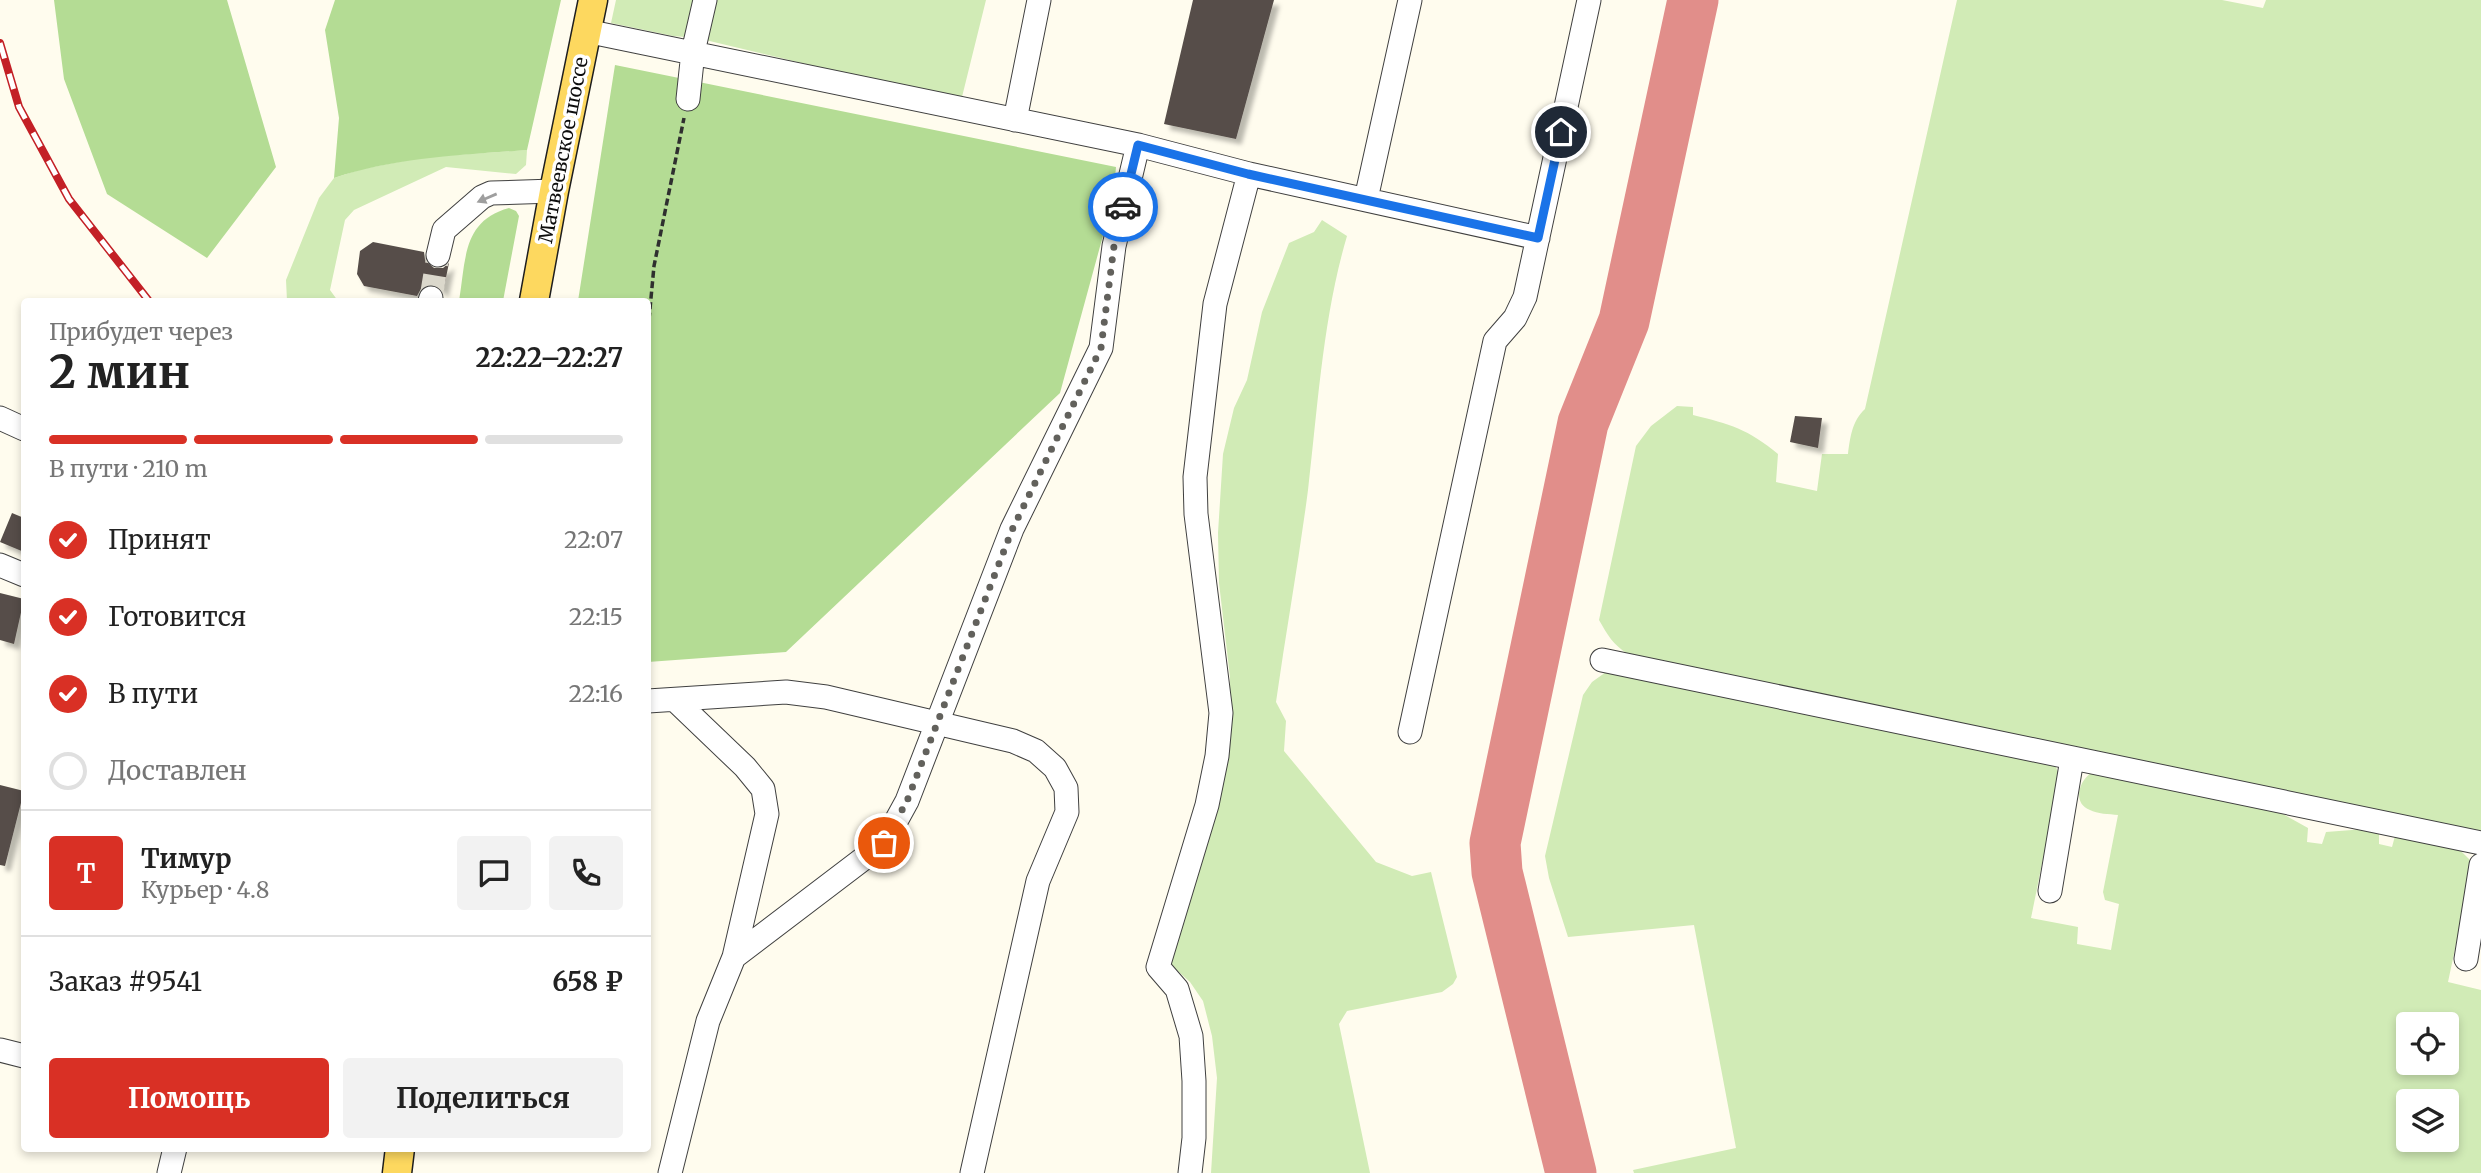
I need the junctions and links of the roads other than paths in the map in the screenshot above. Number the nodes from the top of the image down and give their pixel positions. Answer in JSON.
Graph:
{"nodes":[{"id":1,"x":593,"y":0,"type":"edge"},
{"id":2,"x":705,"y":0,"type":"edge"},
{"id":3,"x":1039,"y":0,"type":"edge"},
{"id":4,"x":1410,"y":0,"type":"edge"},
{"id":5,"x":1589,"y":0,"type":"edge"},
{"id":6,"x":586,"y":31,"type":"junction"},
{"id":7,"x":693,"y":52,"type":"junction"},
{"id":8,"x":688,"y":99,"type":"road end"},
{"id":9,"x":1014,"y":120,"type":"junction"},
{"id":10,"x":1138,"y":145,"type":"junction"},
{"id":11,"x":1248,"y":174,"type":"junction"},
{"id":12,"x":554,"y":191,"type":"junction"},
{"id":13,"x":1366,"y":199,"type":"junction"},
{"id":14,"x":1538,"y":238,"type":"junction"},
{"id":15,"x":438,"y":255,"type":"tunnel mouth"},
{"id":16,"x":535,"y":298,"type":"edge"},
{"id":17,"x":0,"y":418,"type":"edge"},
{"id":18,"x":21,"y":428,"type":"edge"},
{"id":19,"x":0,"y":565,"type":"edge"},
{"id":20,"x":21,"y":574,"type":"edge"},
{"id":21,"x":1602,"y":660,"type":"dead end"},
{"id":22,"x":675,"y":700,"type":"junction"},
{"id":23,"x":651,"y":701,"type":"edge"},
{"id":24,"x":936,"y":724,"type":"junction"},
{"id":25,"x":1410,"y":732,"type":"dead end"},
{"id":26,"x":2072,"y":759,"type":"junction"},
{"id":27,"x":2481,"y":843,"type":"edge"},
{"id":28,"x":2481,"y":865,"type":"edge"},
{"id":29,"x":2050,"y":891,"type":"dead end"},
{"id":30,"x":734,"y":957,"type":"junction"},
{"id":31,"x":2466,"y":959,"type":"dead end"},
{"id":32,"x":0,"y":1050,"type":"edge"},
{"id":33,"x":21,"y":1055,"type":"edge"},
{"id":34,"x":174,"y":1152,"type":"edge"},
{"id":35,"x":400,"y":1152,"type":"edge"},
{"id":36,"x":169,"y":1173,"type":"edge"},
{"id":37,"x":397,"y":1173,"type":"edge"},
{"id":38,"x":670,"y":1173,"type":"edge"},
{"id":39,"x":972,"y":1173,"type":"edge"},
{"id":40,"x":1190,"y":1173,"type":"edge"}],
"edges":[{"from":1,"to":6,"type":"main road","name":"Матвеевское шоссе"},
{"from":2,"to":7,"type":"street"},
{"from":3,"to":9,"type":"street"},
{"from":4,"to":13,"type":"street"},
{"from":5,"to":14,"type":"street"},
{"from":6,"to":7,"type":"street"},
{"from":6,"to":12,"type":"main road","name":"Матвеевское шоссе"},
{"from":7,"to":8,"type":"street"},
{"from":7,"to":9,"type":"street"},
{"from":9,"to":10,"type":"street"},
{"from":10,"to":11,"type":"street"},
{"from":10,"to":24,"type":"street"},
{"from":11,"to":13,"type":"street"},
{"from":11,"to":40,"type":"street"},
{"from":12,"to":15,"type":"street","one_way":true},
{"from":12,"to":16,"type":"main road","name":"Матвеевское шоссе"},
{"from":13,"to":14,"type":"street"},
{"from":14,"to":25,"type":"street"},
{"from":17,"to":18,"type":"street"},
{"from":19,"to":20,"type":"street"},
{"from":21,"to":26,"type":"street"},
{"from":22,"to":23,"type":"street"},
{"from":22,"to":24,"type":"street"},
{"from":22,"to":30,"type":"street"},
{"from":24,"to":30,"type":"street"},
{"from":24,"to":39,"type":"street"},
{"from":26,"to":27,"type":"street"},
{"from":26,"to":29,"type":"street"},
{"from":28,"to":31,"type":"street"},
{"from":30,"to":38,"type":"street"},
{"from":32,"to":33,"type":"street"},
{"from":34,"to":36,"type":"street"},
{"from":35,"to":37,"type":"main road"}]}
